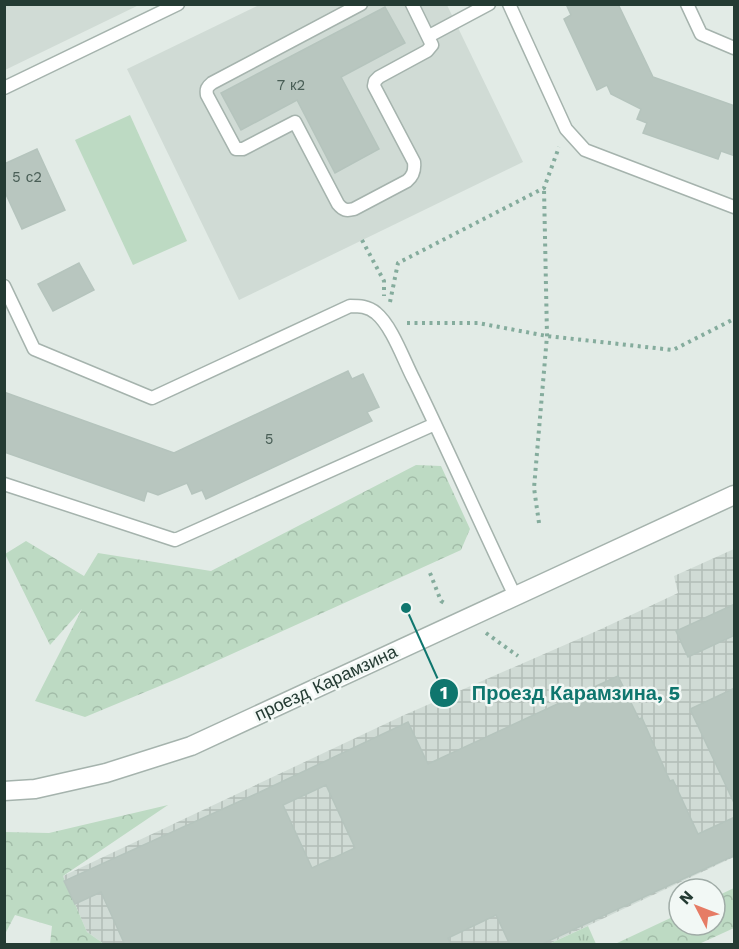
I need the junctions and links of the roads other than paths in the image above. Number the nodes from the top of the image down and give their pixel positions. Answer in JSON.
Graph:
{"nodes":[{"id":1,"x":178,"y":4,"type":"edge"},
{"id":2,"x":361,"y":4,"type":"edge"},
{"id":3,"x":412,"y":4,"type":"edge"},
{"id":4,"x":489,"y":4,"type":"edge"},
{"id":5,"x":509,"y":4,"type":"edge"},
{"id":6,"x":687,"y":4,"type":"edge"},
{"id":7,"x":429,"y":36,"type":"junction"},
{"id":8,"x":735,"y":48,"type":"edge"},
{"id":9,"x":4,"y":88,"type":"edge"},
{"id":10,"x":735,"y":207,"type":"edge"},
{"id":11,"x":4,"y":286,"type":"edge"},
{"id":12,"x":435,"y":424,"type":"junction"},
{"id":13,"x":4,"y":484,"type":"edge"},
{"id":14,"x":735,"y":495,"type":"edge"},
{"id":15,"x":515,"y":596,"type":"junction"},
{"id":16,"x":4,"y":791,"type":"edge"}],
"edges":[{"from":1,"to":9,"type":"lane"},
{"from":2,"to":7,"type":"lane"},
{"from":3,"to":7,"type":"lane"},
{"from":4,"to":7,"type":"lane"},
{"from":5,"to":10,"type":"lane"},
{"from":6,"to":8,"type":"lane"},
{"from":11,"to":12,"type":"lane"},
{"from":12,"to":13,"type":"lane"},
{"from":12,"to":15,"type":"lane"},
{"from":14,"to":15,"type":"street","name":"проезд Карамзина"},
{"from":15,"to":16,"type":"street","name":"проезд Карамзина"}]}
